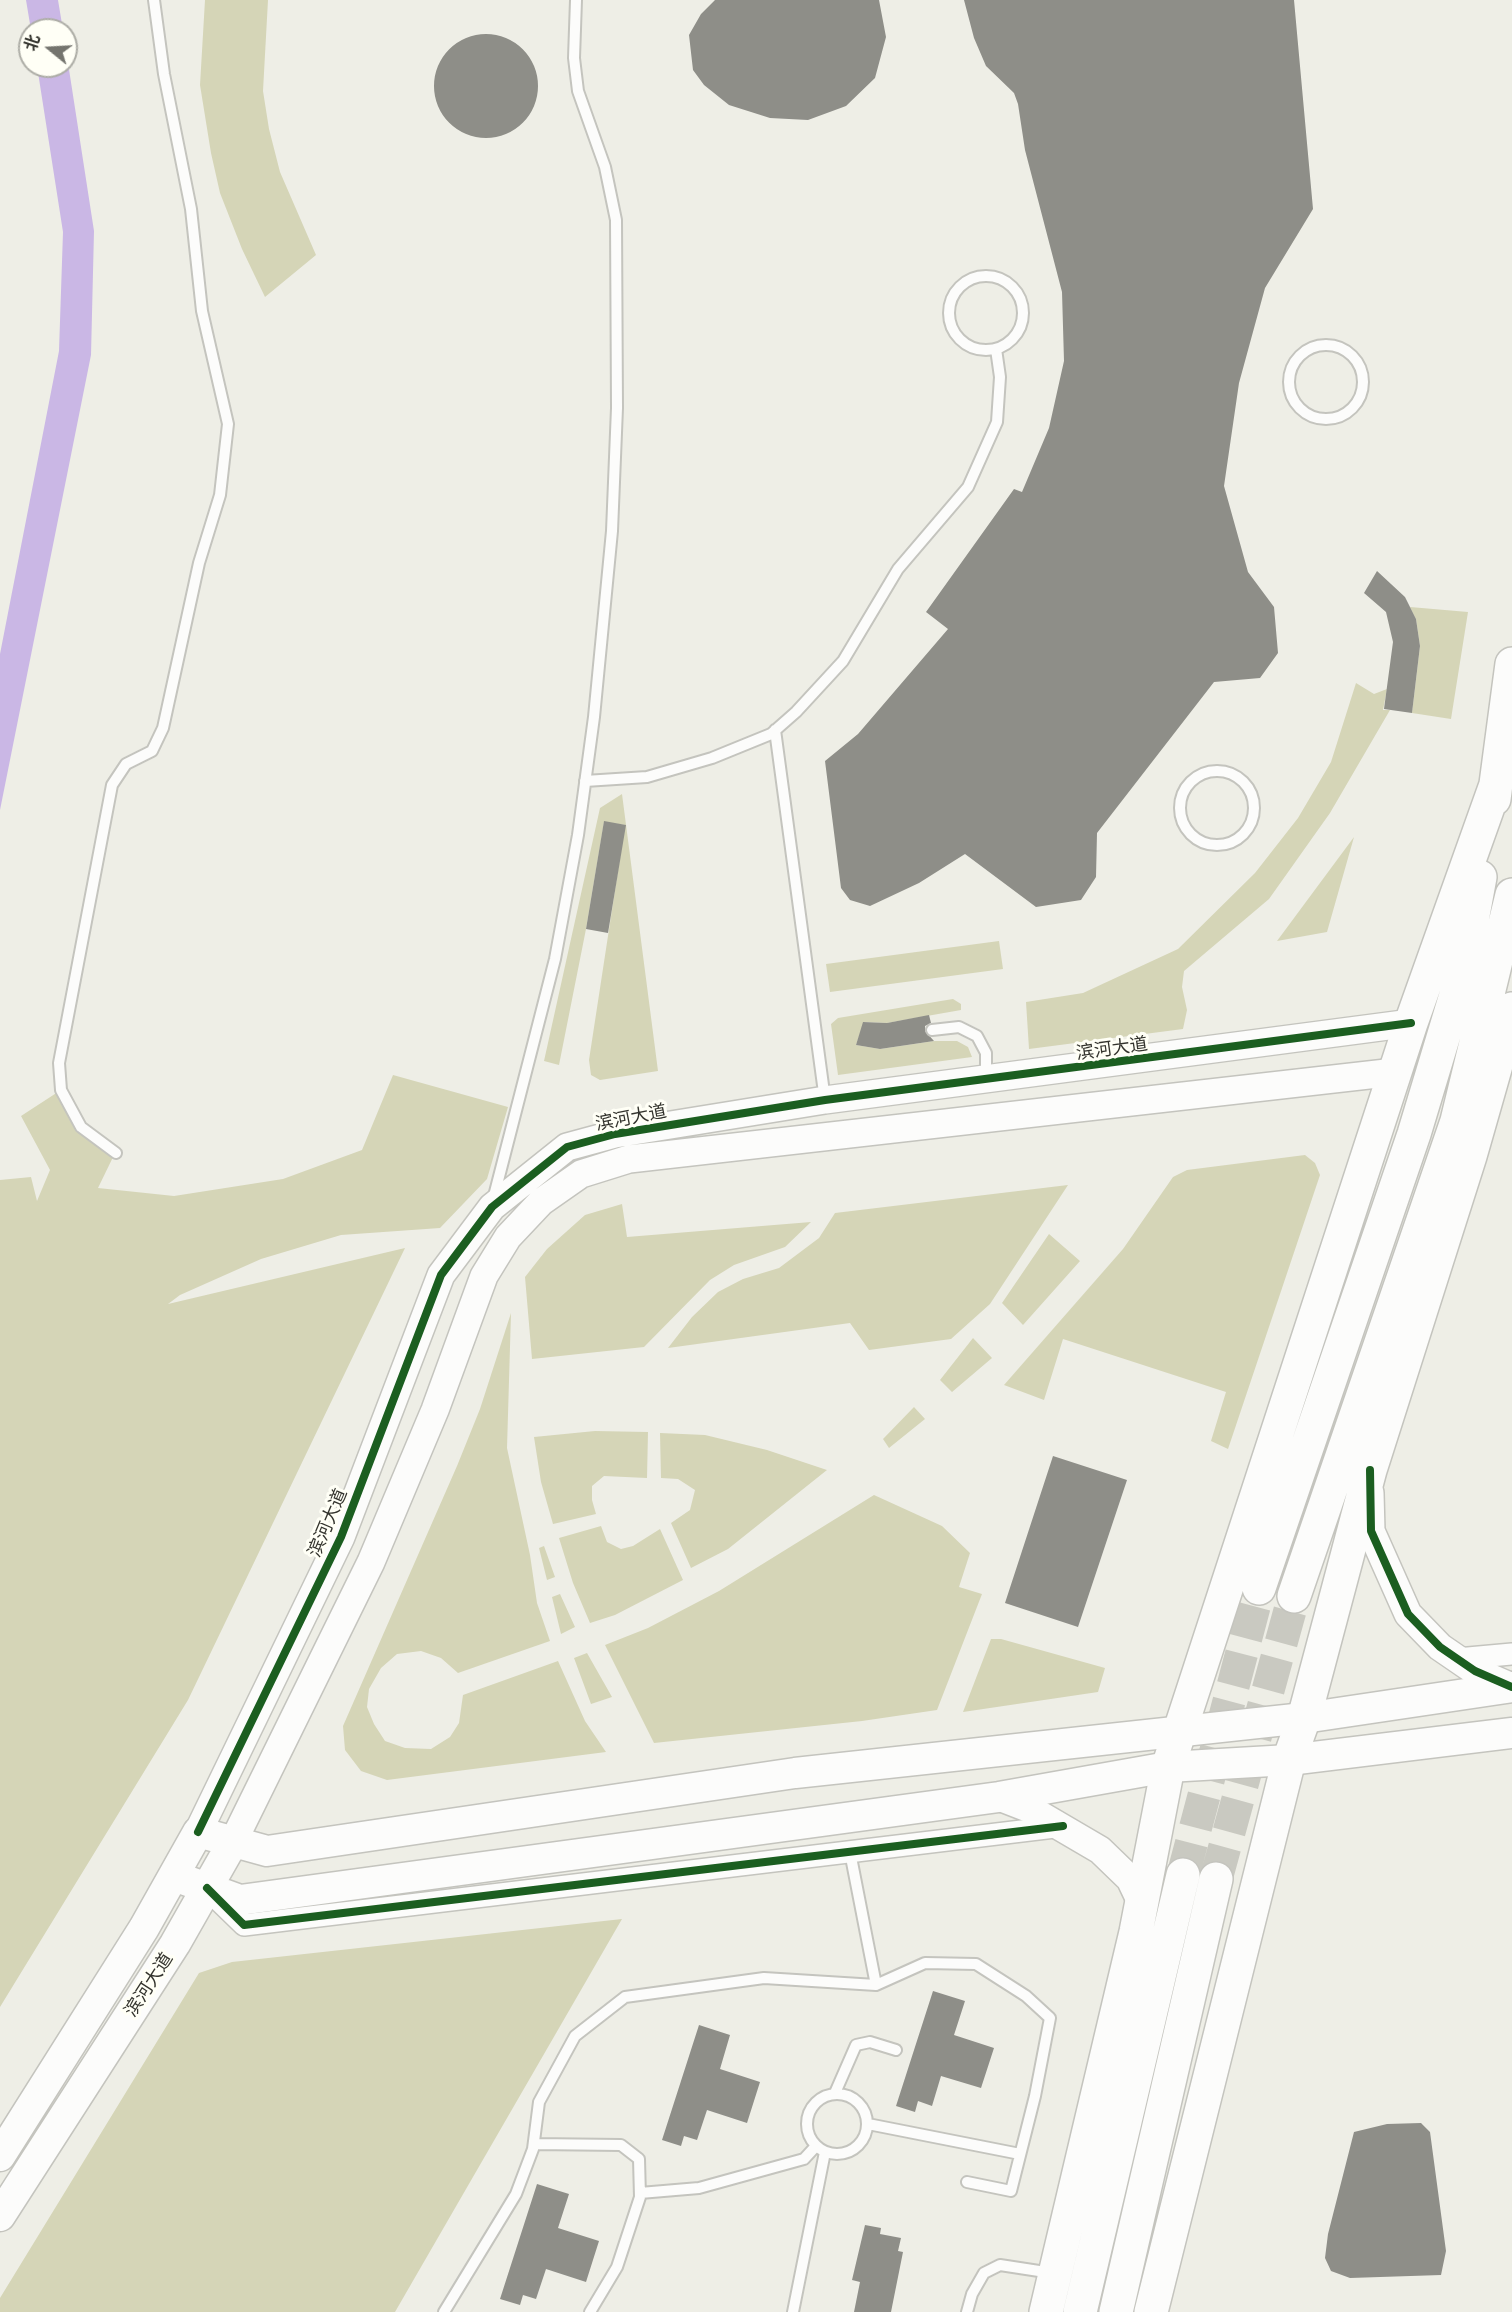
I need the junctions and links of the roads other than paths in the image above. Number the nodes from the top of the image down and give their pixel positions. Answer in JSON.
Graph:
{"nodes":[{"id":1,"x":154,"y":0,"type":"edge"},
{"id":2,"x":576,"y":0,"type":"edge"},
{"id":3,"x":1310,"y":348,"type":"joint"},
{"id":4,"x":996,"y":349,"type":"junction"},
{"id":5,"x":1512,"y":664,"type":"edge"},
{"id":6,"x":775,"y":730,"type":"junction"},
{"id":7,"x":1201,"y":774,"type":"joint"},
{"id":8,"x":1498,"y":779,"type":"junction"},
{"id":9,"x":585,"y":781,"type":"junction"},
{"id":10,"x":1512,"y":895,"type":"edge"},
{"id":11,"x":1512,"y":1009,"type":"edge"},
{"id":12,"x":1411,"y":1023,"type":"junction"},
{"id":13,"x":932,"y":1030,"type":"dead end"},
{"id":14,"x":1395,"y":1072,"type":"junction"},
{"id":15,"x":986,"y":1081,"type":"junction"},
{"id":16,"x":825,"y":1100,"type":"junction"},
{"id":17,"x":116,"y":1153,"type":"dead end"},
{"id":18,"x":492,"y":1207,"type":"junction"},
{"id":19,"x":1370,"y":1470,"type":"junction"},
{"id":20,"x":1259,"y":1588,"type":"tunnel mouth"},
{"id":21,"x":1294,"y":1596,"type":"tunnel mouth"},
{"id":22,"x":1512,"y":1654,"type":"edge"},
{"id":23,"x":1457,"y":1659,"type":"junction"},
{"id":24,"x":1512,"y":1687,"type":"edge"},
{"id":25,"x":1304,"y":1718,"type":"junction"},
{"id":26,"x":1180,"y":1731,"type":"junction"},
{"id":27,"x":1512,"y":1733,"type":"edge"},
{"id":28,"x":1289,"y":1761,"type":"junction"},
{"id":29,"x":1168,"y":1767,"type":"junction"},
{"id":30,"x":999,"y":1797,"type":"junction"},
{"id":31,"x":1063,"y":1826,"type":"junction"},
{"id":32,"x":198,"y":1832,"type":"junction"},
{"id":33,"x":233,"y":1842,"type":"junction"},
{"id":34,"x":850,"y":1852,"type":"junction"},
{"id":35,"x":1183,"y":1875,"type":"tunnel mouth"},
{"id":36,"x":174,"y":1876,"type":"junction"},
{"id":37,"x":1216,"y":1879,"type":"tunnel mouth"},
{"id":38,"x":207,"y":1888,"type":"junction"},
{"id":39,"x":1136,"y":1932,"type":"junction"},
{"id":40,"x":876,"y":1985,"type":"junction"},
{"id":41,"x":896,"y":2050,"type":"dead end"},
{"id":42,"x":835,"y":2093,"type":"junction"},
{"id":43,"x":868,"y":2124,"type":"junction"},
{"id":44,"x":534,"y":2144,"type":"junction"},
{"id":45,"x":820,"y":2149,"type":"junction"},
{"id":46,"x":1020,"y":2154,"type":"junction"},
{"id":47,"x":0,"y":2156,"type":"edge"},
{"id":48,"x":967,"y":2182,"type":"dead end"},
{"id":49,"x":640,"y":2193,"type":"junction"},
{"id":50,"x":0,"y":2216,"type":"edge"},
{"id":51,"x":1055,"y":2274,"type":"junction"},
{"id":52,"x":444,"y":2312,"type":"edge"},
{"id":53,"x":590,"y":2312,"type":"edge"},
{"id":54,"x":793,"y":2312,"type":"edge"},
{"id":55,"x":967,"y":2312,"type":"edge"},
{"id":56,"x":1046,"y":2312,"type":"edge"},
{"id":57,"x":1080,"y":2312,"type":"edge"},
{"id":58,"x":1116,"y":2312,"type":"edge"},
{"id":59,"x":1151,"y":2312,"type":"edge"}],
"edges":[{"from":1,"to":17,"type":"lane"},
{"from":2,"to":9,"type":"lane"},
{"from":3,"to":3,"type":"lane"},
{"from":4,"to":4,"type":"lane"},
{"from":4,"to":6,"type":"lane"},
{"from":5,"to":8,"type":"main road"},
{"from":6,"to":9,"type":"lane"},
{"from":6,"to":16,"type":"lane"},
{"from":7,"to":7,"type":"lane"},
{"from":8,"to":12,"type":"main road"},
{"from":8,"to":20,"type":"main road"},
{"from":9,"to":18,"type":"lane"},
{"from":10,"to":21,"type":"main road"},
{"from":11,"to":19,"type":"main road"},
{"from":12,"to":14,"type":"main road"},
{"from":12,"to":15,"type":"street","name":"滨河大道"},
{"from":13,"to":15,"type":"lane"},
{"from":14,"to":26,"type":"main road"},
{"from":14,"to":33,"type":"street","name":"滨河大道"},
{"from":15,"to":16,"type":"street","name":"滨河大道"},
{"from":16,"to":18,"type":"street","name":"滨河大道"},
{"from":18,"to":32,"type":"street","name":"滨河大道"},
{"from":19,"to":23,"type":"street"},
{"from":19,"to":25,"type":"main road"},
{"from":22,"to":23,"type":"street"},
{"from":23,"to":24,"type":"street"},
{"from":24,"to":25,"type":"main road"},
{"from":25,"to":26,"type":"main road"},
{"from":25,"to":28,"type":"main road"},
{"from":26,"to":29,"type":"main road"},
{"from":26,"to":33,"type":"main road"},
{"from":27,"to":28,"type":"main road"},
{"from":28,"to":29,"type":"main road"},
{"from":28,"to":59,"type":"main road"},
{"from":29,"to":30,"type":"main road"},
{"from":29,"to":39,"type":"main road"},
{"from":30,"to":31,"type":"street"},
{"from":30,"to":38,"type":"main road"},
{"from":31,"to":34,"type":"street"},
{"from":31,"to":39,"type":"street"},
{"from":32,"to":33,"type":"main road"},
{"from":32,"to":36,"type":"main road","name":"滨河大道"},
{"from":33,"to":38,"type":"main road","name":"滨河大道"},
{"from":34,"to":38,"type":"street"},
{"from":34,"to":40,"type":"lane"},
{"from":35,"to":57,"type":"main road"},
{"from":36,"to":38,"type":"main road"},
{"from":36,"to":47,"type":"main road","name":"滨河大道"},
{"from":37,"to":58,"type":"main road"},
{"from":38,"to":50,"type":"main road","name":"滨河大道"},
{"from":39,"to":51,"type":"main road"},
{"from":40,"to":44,"type":"lane"},
{"from":40,"to":46,"type":"lane"},
{"from":41,"to":42,"type":"lane"},
{"from":42,"to":43,"type":"lane"},
{"from":42,"to":45,"type":"lane"},
{"from":43,"to":45,"type":"lane"},
{"from":43,"to":46,"type":"lane"},
{"from":44,"to":49,"type":"lane"},
{"from":44,"to":52,"type":"lane"},
{"from":45,"to":49,"type":"lane"},
{"from":45,"to":54,"type":"lane"},
{"from":46,"to":48,"type":"lane"},
{"from":49,"to":53,"type":"lane"},
{"from":51,"to":55,"type":"lane"},
{"from":51,"to":56,"type":"main road"}]}
